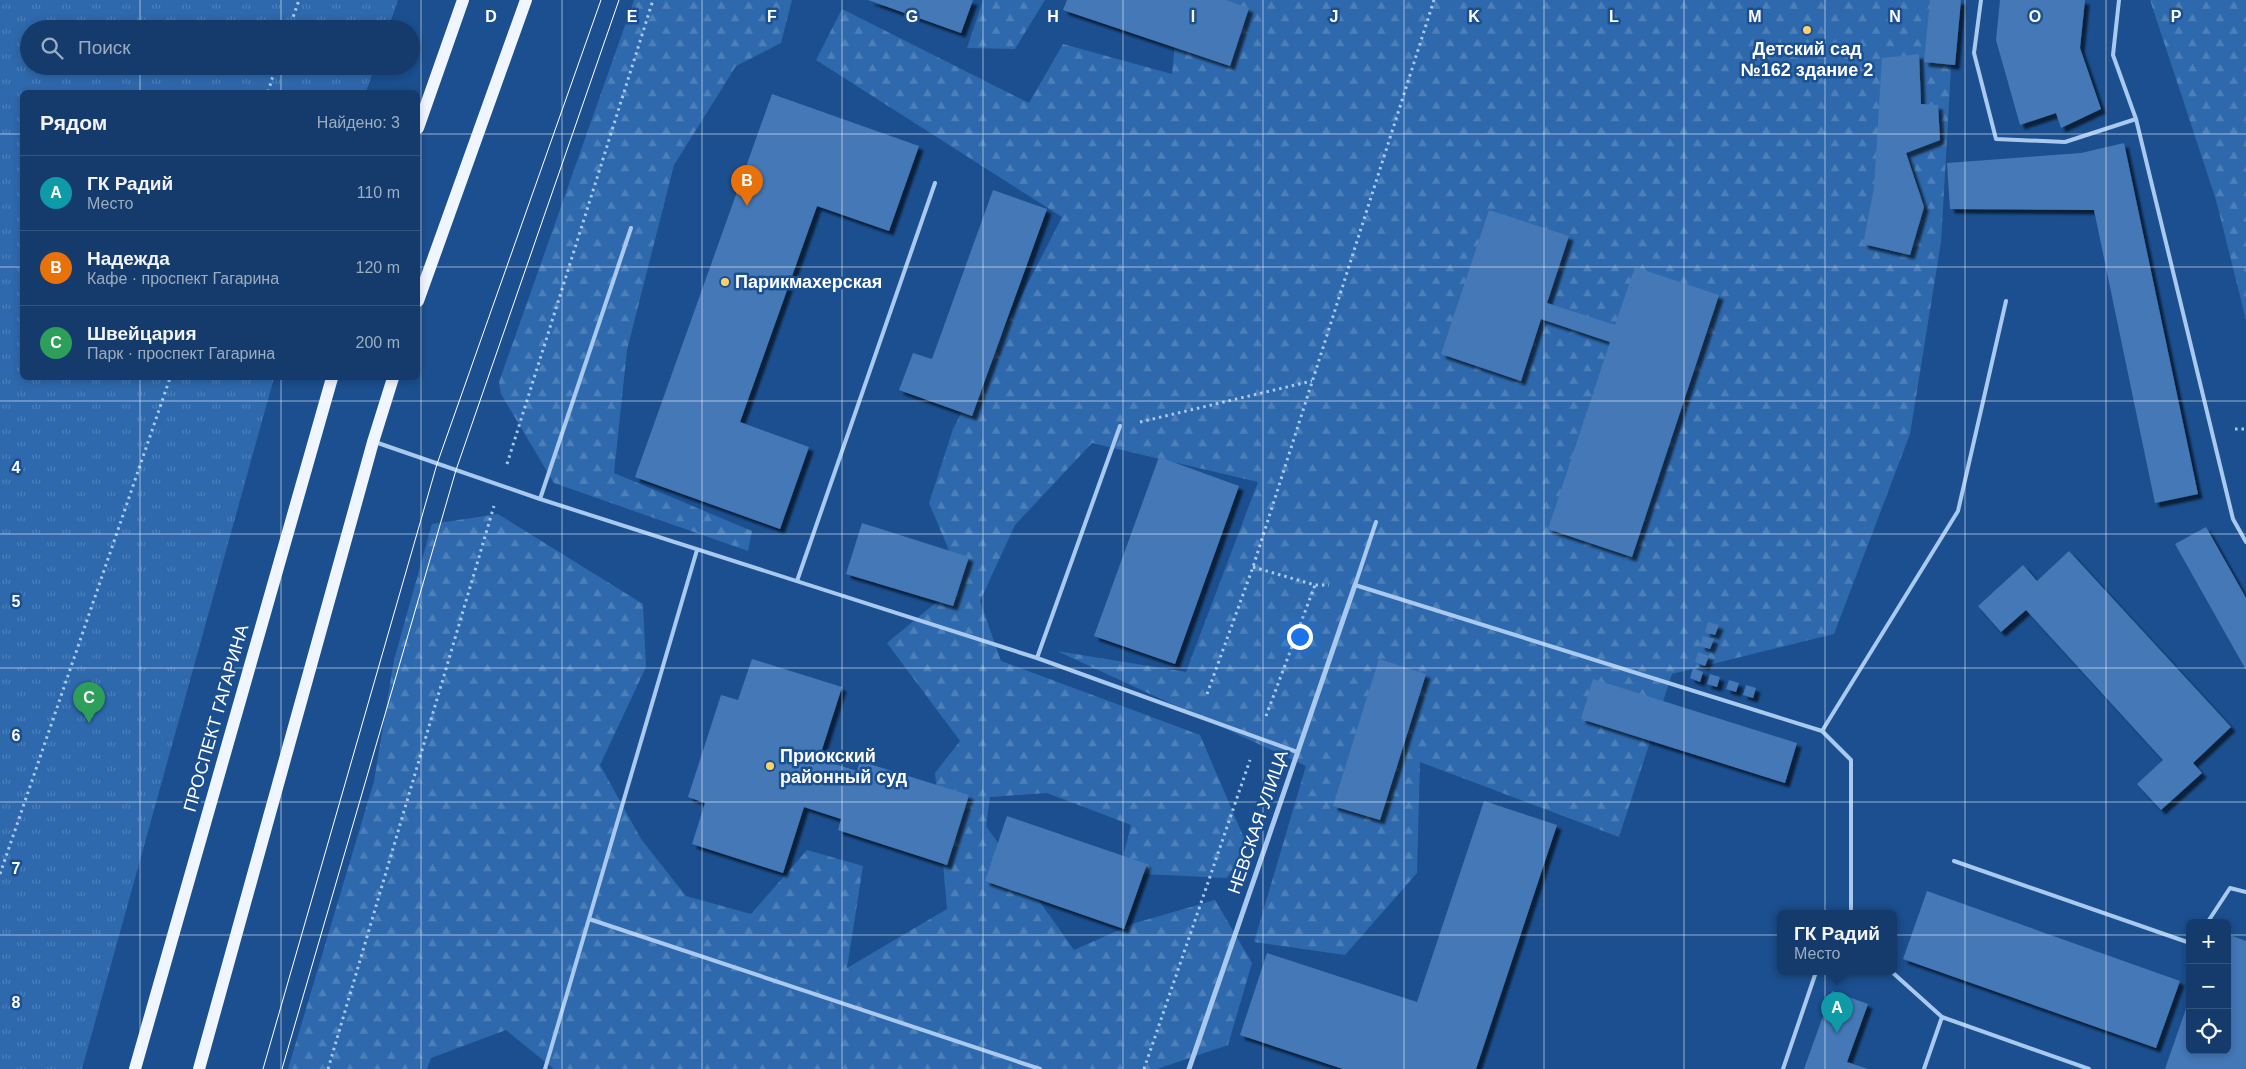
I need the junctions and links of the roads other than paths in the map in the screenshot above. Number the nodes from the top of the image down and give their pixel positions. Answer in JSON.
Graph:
{"nodes":[{"id":1,"x":463,"y":0,"type":"edge"},
{"id":2,"x":526,"y":0,"type":"edge"},
{"id":3,"x":1981,"y":0,"type":"edge"},
{"id":4,"x":2119,"y":0,"type":"edge"},
{"id":5,"x":2136,"y":119,"type":"junction"},
{"id":6,"x":420,"y":122,"type":"edge"},
{"id":7,"x":935,"y":183,"type":"dead end"},
{"id":8,"x":631,"y":228,"type":"dead end"},
{"id":9,"x":420,"y":294,"type":"edge"},
{"id":10,"x":2006,"y":302,"type":"dead end"},
{"id":11,"x":331,"y":380,"type":"edge"},
{"id":12,"x":392,"y":380,"type":"edge"},
{"id":13,"x":1120,"y":426,"type":"road end"},
{"id":14,"x":373,"y":442,"type":"junction"},
{"id":15,"x":540,"y":500,"type":"junction"},
{"id":16,"x":1376,"y":522,"type":"dead end"},
{"id":17,"x":2246,"y":542,"type":"edge"},
{"id":18,"x":697,"y":550,"type":"junction"},
{"id":19,"x":797,"y":580,"type":"junction"},
{"id":20,"x":1355,"y":584,"type":"junction"},
{"id":21,"x":1037,"y":658,"type":"junction"},
{"id":22,"x":1822,"y":731,"type":"junction"},
{"id":23,"x":1297,"y":752,"type":"junction"},
{"id":24,"x":1954,"y":861,"type":"dead end"},
{"id":25,"x":2246,"y":892,"type":"edge"},
{"id":26,"x":1851,"y":910,"type":"edge"},
{"id":27,"x":589,"y":919,"type":"junction"},
{"id":28,"x":2210,"y":919,"type":"edge"},
{"id":29,"x":2186,"y":942,"type":"edge"},
{"id":30,"x":1815,"y":975,"type":"edge"},
{"id":31,"x":1895,"y":975,"type":"edge"},
{"id":32,"x":1942,"y":1017,"type":"junction"},
{"id":33,"x":135,"y":1069,"type":"edge"},
{"id":34,"x":199,"y":1069,"type":"edge"},
{"id":35,"x":545,"y":1069,"type":"edge"},
{"id":36,"x":1040,"y":1069,"type":"edge"},
{"id":37,"x":1189,"y":1069,"type":"edge"},
{"id":38,"x":1783,"y":1069,"type":"edge"},
{"id":39,"x":1924,"y":1069,"type":"edge"},
{"id":40,"x":2088,"y":1069,"type":"edge"}],
"edges":[{"from":1,"to":6,"type":"main road"},
{"from":2,"to":9,"type":"main road"},
{"from":3,"to":5,"type":"lane"},
{"from":4,"to":5,"type":"lane"},
{"from":5,"to":17,"type":"lane"},
{"from":7,"to":19,"type":"lane"},
{"from":8,"to":15,"type":"lane"},
{"from":10,"to":22,"type":"lane"},
{"from":11,"to":33,"type":"main road","name":"ПРОСПЕКТ ГАГАРИНА"},
{"from":12,"to":14,"type":"main road"},
{"from":13,"to":21,"type":"lane"},
{"from":14,"to":15,"type":"lane"},
{"from":14,"to":34,"type":"main road"},
{"from":15,"to":18,"type":"lane"},
{"from":16,"to":20,"type":"lane"},
{"from":18,"to":19,"type":"lane"},
{"from":18,"to":27,"type":"lane"},
{"from":19,"to":21,"type":"lane"},
{"from":20,"to":22,"type":"lane"},
{"from":20,"to":23,"type":"street","name":"НЕВСКАЯ УЛИЦА"},
{"from":21,"to":23,"type":"lane"},
{"from":22,"to":26,"type":"lane"},
{"from":23,"to":37,"type":"street","name":"НЕВСКАЯ УЛИЦА"},
{"from":24,"to":29,"type":"lane"},
{"from":25,"to":28,"type":"lane"},
{"from":27,"to":35,"type":"lane"},
{"from":27,"to":36,"type":"lane"},
{"from":30,"to":38,"type":"lane"},
{"from":31,"to":32,"type":"lane"},
{"from":32,"to":39,"type":"lane"},
{"from":32,"to":40,"type":"lane"}]}
